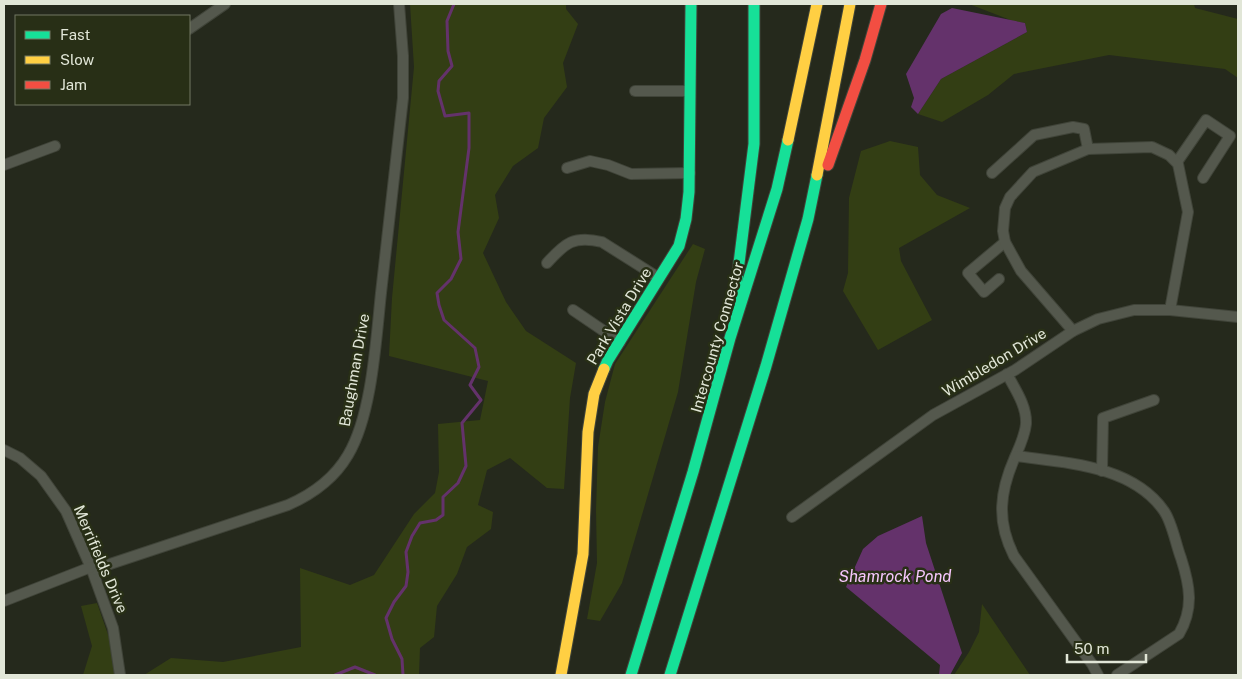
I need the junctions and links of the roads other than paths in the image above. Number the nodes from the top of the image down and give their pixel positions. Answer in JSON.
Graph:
{"nodes":[{"id":1,"x":225,"y":4,"type":"edge"},
{"id":2,"x":399,"y":4,"type":"edge"},
{"id":3,"x":690,"y":4,"type":"edge"},
{"id":4,"x":754,"y":4,"type":"edge"},
{"id":5,"x":817,"y":4,"type":"edge"},
{"id":6,"x":850,"y":4,"type":"edge"},
{"id":7,"x":881,"y":4,"type":"edge"},
{"id":8,"x":190,"y":28,"type":"edge"},
{"id":9,"x":635,"y":91,"type":"dead end"},
{"id":10,"x":690,"y":91,"type":"junction"},
{"id":11,"x":55,"y":146,"type":"dead end"},
{"id":12,"x":1088,"y":149,"type":"junction"},
{"id":13,"x":1177,"y":162,"type":"junction"},
{"id":14,"x":4,"y":165,"type":"edge"},
{"id":15,"x":567,"y":168,"type":"dead end"},
{"id":16,"x":992,"y":173,"type":"dead end"},
{"id":17,"x":690,"y":174,"type":"junction"},
{"id":18,"x":1203,"y":178,"type":"dead end"},
{"id":19,"x":808,"y":220,"type":"junction"},
{"id":20,"x":1005,"y":242,"type":"junction"},
{"id":21,"x":547,"y":263,"type":"dead end"},
{"id":22,"x":659,"y":278,"type":"junction"},
{"id":23,"x":999,"y":279,"type":"dead end"},
{"id":24,"x":573,"y":310,"type":"dead end"},
{"id":25,"x":1170,"y":310,"type":"junction"},
{"id":26,"x":1238,"y":317,"type":"edge"},
{"id":27,"x":1073,"y":331,"type":"junction"},
{"id":28,"x":730,"y":338,"type":"junction"},
{"id":29,"x":620,"y":342,"type":"junction"},
{"id":30,"x":1006,"y":374,"type":"junction"},
{"id":31,"x":1154,"y":400,"type":"dead end"},
{"id":32,"x":4,"y":450,"type":"edge"},
{"id":33,"x":1016,"y":456,"type":"junction"},
{"id":34,"x":1102,"y":471,"type":"junction"},
{"id":35,"x":792,"y":517,"type":"dead end"},
{"id":36,"x":91,"y":569,"type":"junction"},
{"id":37,"x":4,"y":601,"type":"edge"},
{"id":38,"x":120,"y":675,"type":"edge"},
{"id":39,"x":560,"y":675,"type":"edge"},
{"id":40,"x":631,"y":675,"type":"edge"},
{"id":41,"x":670,"y":675,"type":"edge"},
{"id":42,"x":1098,"y":675,"type":"edge"},
{"id":43,"x":1117,"y":675,"type":"edge"}],
"edges":[{"from":1,"to":8,"type":"street"},
{"from":2,"to":36,"type":"street","name":"Baughman Drive"},
{"from":3,"to":10,"type":"main road","name":"Park Vista Drive"},
{"from":4,"to":28,"type":"main road"},
{"from":5,"to":28,"type":"main road","name":"Intercounty Connector"},
{"from":6,"to":19,"type":"main road"},
{"from":7,"to":19,"type":"main road"},
{"from":9,"to":10,"type":"street"},
{"from":10,"to":17,"type":"main road","name":"Park Vista Drive"},
{"from":11,"to":14,"type":"street"},
{"from":12,"to":13,"type":"street"},
{"from":12,"to":16,"type":"street"},
{"from":12,"to":20,"type":"street"},
{"from":13,"to":18,"type":"street"},
{"from":13,"to":25,"type":"street"},
{"from":15,"to":17,"type":"street"},
{"from":17,"to":22,"type":"main road","name":"Park Vista Drive"},
{"from":19,"to":41,"type":"main road"},
{"from":20,"to":23,"type":"street"},
{"from":20,"to":27,"type":"street"},
{"from":21,"to":22,"type":"street"},
{"from":22,"to":29,"type":"main road","name":"Park Vista Drive"},
{"from":24,"to":29,"type":"street"},
{"from":25,"to":26,"type":"street","name":"Wimbledon Drive"},
{"from":25,"to":27,"type":"street","name":"Wimbledon Drive"},
{"from":27,"to":30,"type":"street","name":"Wimbledon Drive"},
{"from":28,"to":40,"type":"main road","name":"Intercounty Connector"},
{"from":29,"to":39,"type":"main road","name":"Park Vista Drive"},
{"from":30,"to":33,"type":"street"},
{"from":30,"to":35,"type":"street","name":"Wimbledon Drive"},
{"from":31,"to":34,"type":"street"},
{"from":32,"to":36,"type":"street","name":"Merrifields Drive"},
{"from":33,"to":34,"type":"street"},
{"from":33,"to":42,"type":"street"},
{"from":34,"to":43,"type":"street"},
{"from":36,"to":37,"type":"street","name":"Baughman Drive"},
{"from":36,"to":38,"type":"street","name":"Merrifields Drive"}]}
